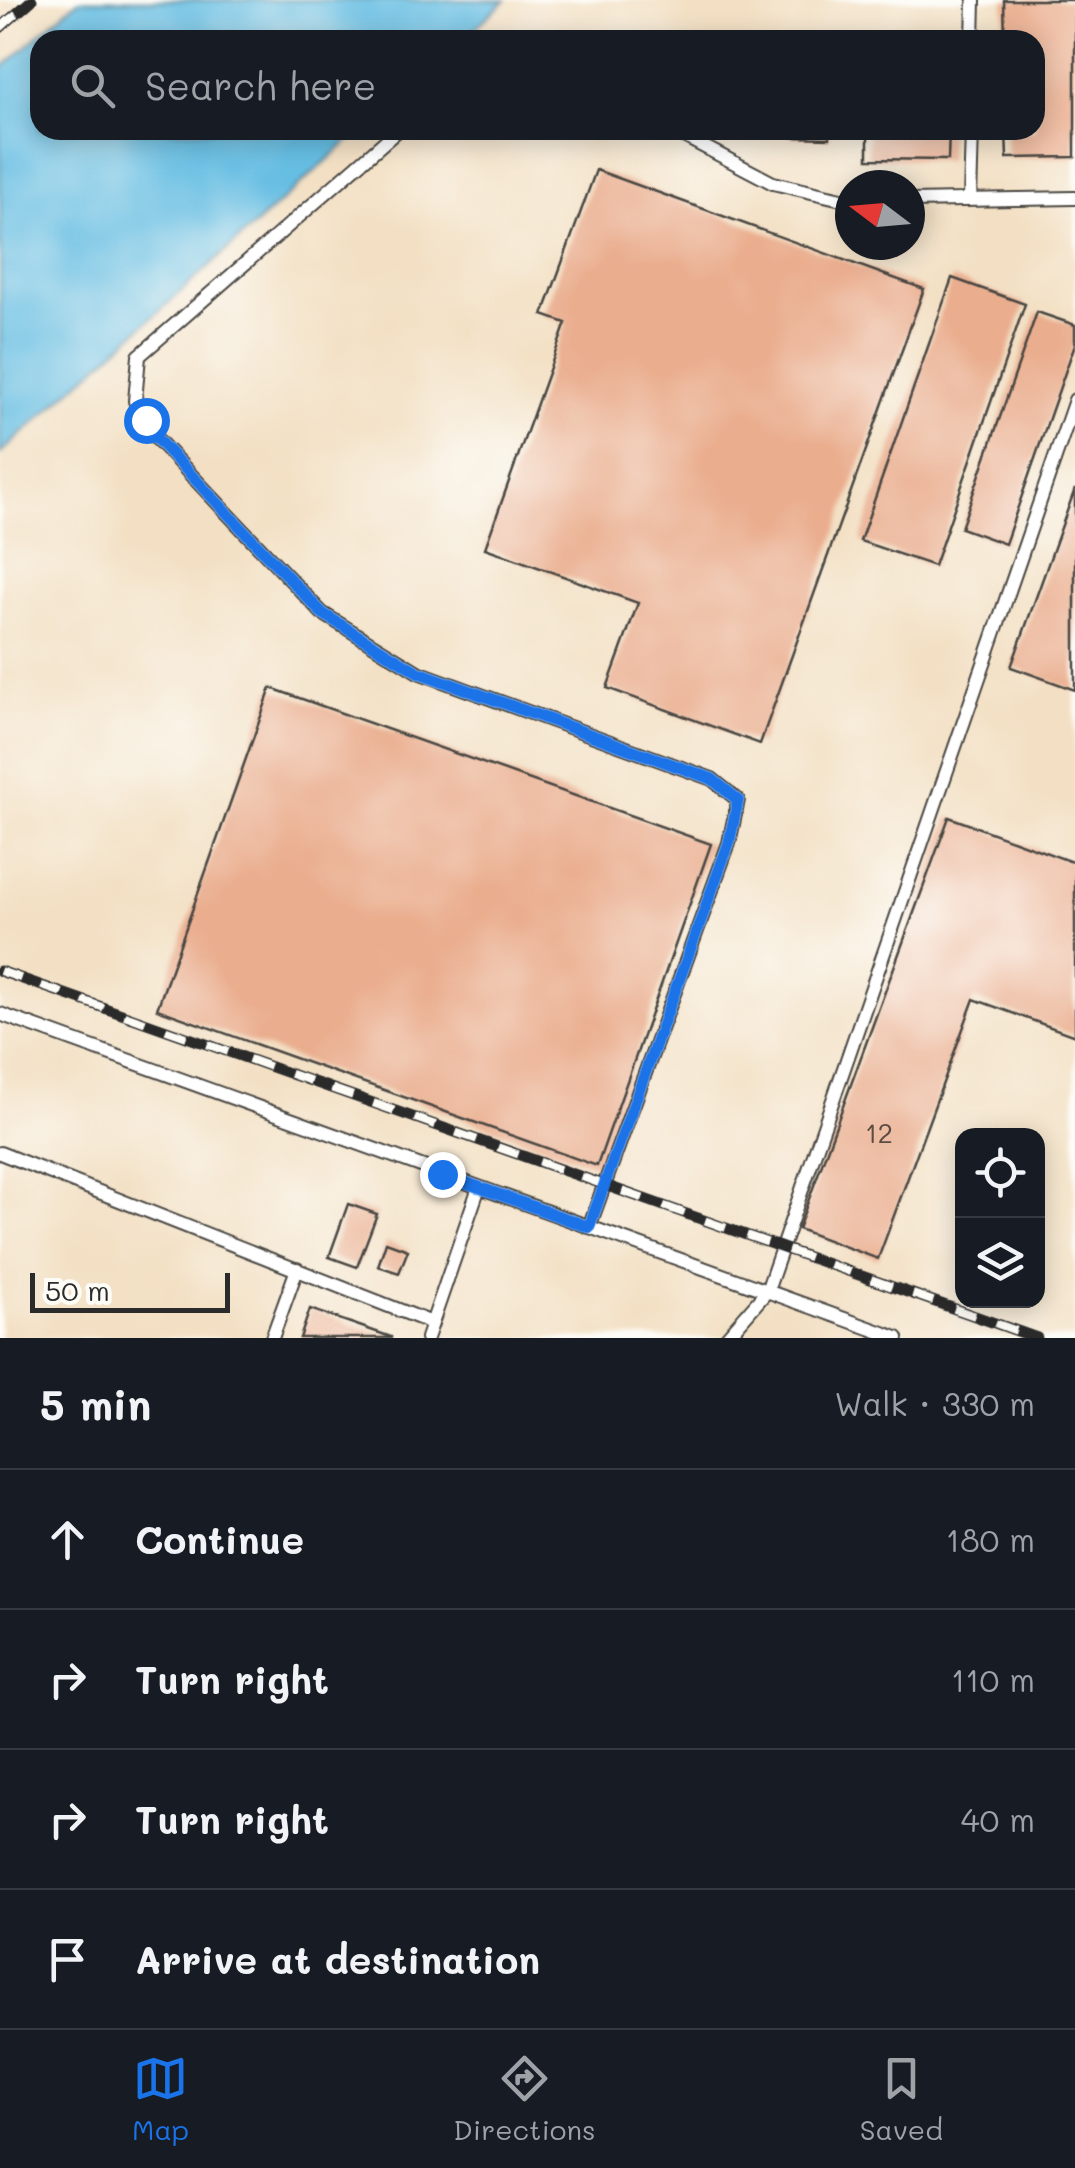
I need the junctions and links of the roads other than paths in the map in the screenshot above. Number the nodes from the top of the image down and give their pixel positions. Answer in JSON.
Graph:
{"nodes":[{"id":1,"x":974,"y":0,"type":"edge"},
{"id":2,"x":973,"y":30,"type":"edge"},
{"id":3,"x":387,"y":140,"type":"edge"},
{"id":4,"x":691,"y":140,"type":"edge"},
{"id":5,"x":972,"y":140,"type":"edge"},
{"id":6,"x":835,"y":197,"type":"edge"},
{"id":7,"x":1075,"y":198,"type":"edge"},
{"id":8,"x":970,"y":200,"type":"junction"},
{"id":9,"x":925,"y":201,"type":"edge"},
{"id":10,"x":1075,"y":400,"type":"edge"},
{"id":11,"x":0,"y":1014,"type":"edge"},
{"id":12,"x":0,"y":1153,"type":"edge"},
{"id":13,"x":479,"y":1187,"type":"junction"},
{"id":14,"x":589,"y":1227,"type":"junction"},
{"id":15,"x":297,"y":1269,"type":"junction"},
{"id":16,"x":767,"y":1291,"type":"junction"},
{"id":17,"x":432,"y":1322,"type":"junction"},
{"id":18,"x":272,"y":1338,"type":"edge"},
{"id":19,"x":427,"y":1338,"type":"edge"},
{"id":20,"x":726,"y":1338,"type":"edge"},
{"id":21,"x":896,"y":1338,"type":"edge"}],
"edges":[{"from":1,"to":2,"type":"lane"},
{"from":3,"to":14,"type":"lane"},
{"from":4,"to":6,"type":"lane"},
{"from":5,"to":8,"type":"lane"},
{"from":7,"to":8,"type":"lane"},
{"from":8,"to":9,"type":"lane"},
{"from":10,"to":16,"type":"lane"},
{"from":11,"to":13,"type":"lane"},
{"from":12,"to":15,"type":"lane"},
{"from":13,"to":14,"type":"lane"},
{"from":13,"to":17,"type":"lane"},
{"from":14,"to":16,"type":"lane"},
{"from":15,"to":17,"type":"lane"},
{"from":15,"to":18,"type":"lane"},
{"from":16,"to":20,"type":"lane"},
{"from":16,"to":21,"type":"lane"},
{"from":17,"to":19,"type":"lane"}]}
